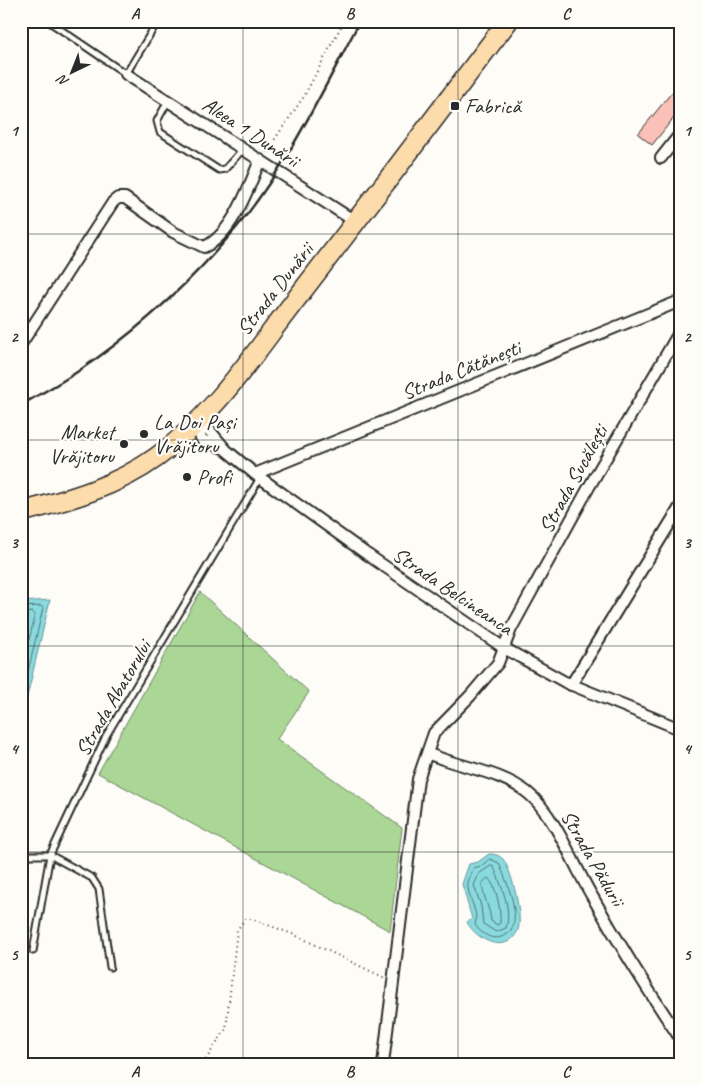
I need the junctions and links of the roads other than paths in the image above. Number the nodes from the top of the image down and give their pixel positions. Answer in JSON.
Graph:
{"nodes":[{"id":1,"x":48,"y":21,"type":"edge"},
{"id":2,"x":158,"y":21,"type":"edge"},
{"id":3,"x":508,"y":21,"type":"edge"},
{"id":4,"x":126,"y":74,"type":"junction"},
{"id":5,"x":168,"y":101,"type":"junction"},
{"id":6,"x":680,"y":134,"type":"edge"},
{"id":7,"x":243,"y":149,"type":"junction"},
{"id":8,"x":661,"y":158,"type":"dead end"},
{"id":9,"x":260,"y":160,"type":"junction"},
{"id":10,"x":356,"y":222,"type":"junction"},
{"id":11,"x":680,"y":301,"type":"edge"},
{"id":12,"x":680,"y":332,"type":"edge"},
{"id":13,"x":21,"y":344,"type":"edge"},
{"id":14,"x":195,"y":425,"type":"junction"},
{"id":15,"x":258,"y":476,"type":"junction"},
{"id":16,"x":680,"y":507,"type":"edge"},
{"id":17,"x":21,"y":512,"type":"edge"},
{"id":18,"x":504,"y":648,"type":"junction"},
{"id":19,"x":571,"y":685,"type":"junction"},
{"id":20,"x":680,"y":729,"type":"edge"},
{"id":21,"x":427,"y":753,"type":"junction"},
{"id":22,"x":21,"y":855,"type":"edge"},
{"id":23,"x":50,"y":855,"type":"junction"},
{"id":24,"x":33,"y":951,"type":"dead end"},
{"id":25,"x":110,"y":967,"type":"dead end"},
{"id":26,"x":680,"y":1038,"type":"edge"},
{"id":27,"x":383,"y":1064,"type":"edge"}],
"edges":[{"from":1,"to":4,"type":"lane"},
{"from":2,"to":4,"type":"lane"},
{"from":3,"to":10,"type":"highway","name":"Strada Dunării"},
{"from":4,"to":5,"type":"street","name":"Aleea 1 Dunării"},
{"from":5,"to":7,"type":"street","name":"Aleea 1 Dunării"},
{"from":5,"to":7,"type":"lane"},
{"from":6,"to":8,"type":"street"},
{"from":7,"to":9,"type":"street","name":"Aleea 1 Dunării"},
{"from":9,"to":10,"type":"street","name":"Aleea 1 Dunării"},
{"from":9,"to":13,"type":"street"},
{"from":10,"to":14,"type":"highway","name":"Strada Dunării"},
{"from":11,"to":15,"type":"street","name":"Strada Cătănești"},
{"from":12,"to":18,"type":"street","name":"Strada Sucălești"},
{"from":14,"to":15,"type":"street","name":"Strada Belcineanca"},
{"from":14,"to":17,"type":"highway","name":"Strada Dunării"},
{"from":15,"to":18,"type":"street","name":"Strada Belcineanca"},
{"from":15,"to":23,"type":"lane","name":"Strada Abatorului"},
{"from":16,"to":19,"type":"street"},
{"from":18,"to":19,"type":"street","name":"Strada Belcineanca"},
{"from":18,"to":21,"type":"street","name":"Strada Sucălești"},
{"from":19,"to":20,"type":"street","name":"Strada Belcineanca"},
{"from":21,"to":26,"type":"street","name":"Strada Pădurii"},
{"from":21,"to":27,"type":"street","name":"Strada Sucălești"},
{"from":22,"to":23,"type":"lane"},
{"from":23,"to":24,"type":"lane","name":"Strada Abatorului"},
{"from":23,"to":25,"type":"lane"}]}
